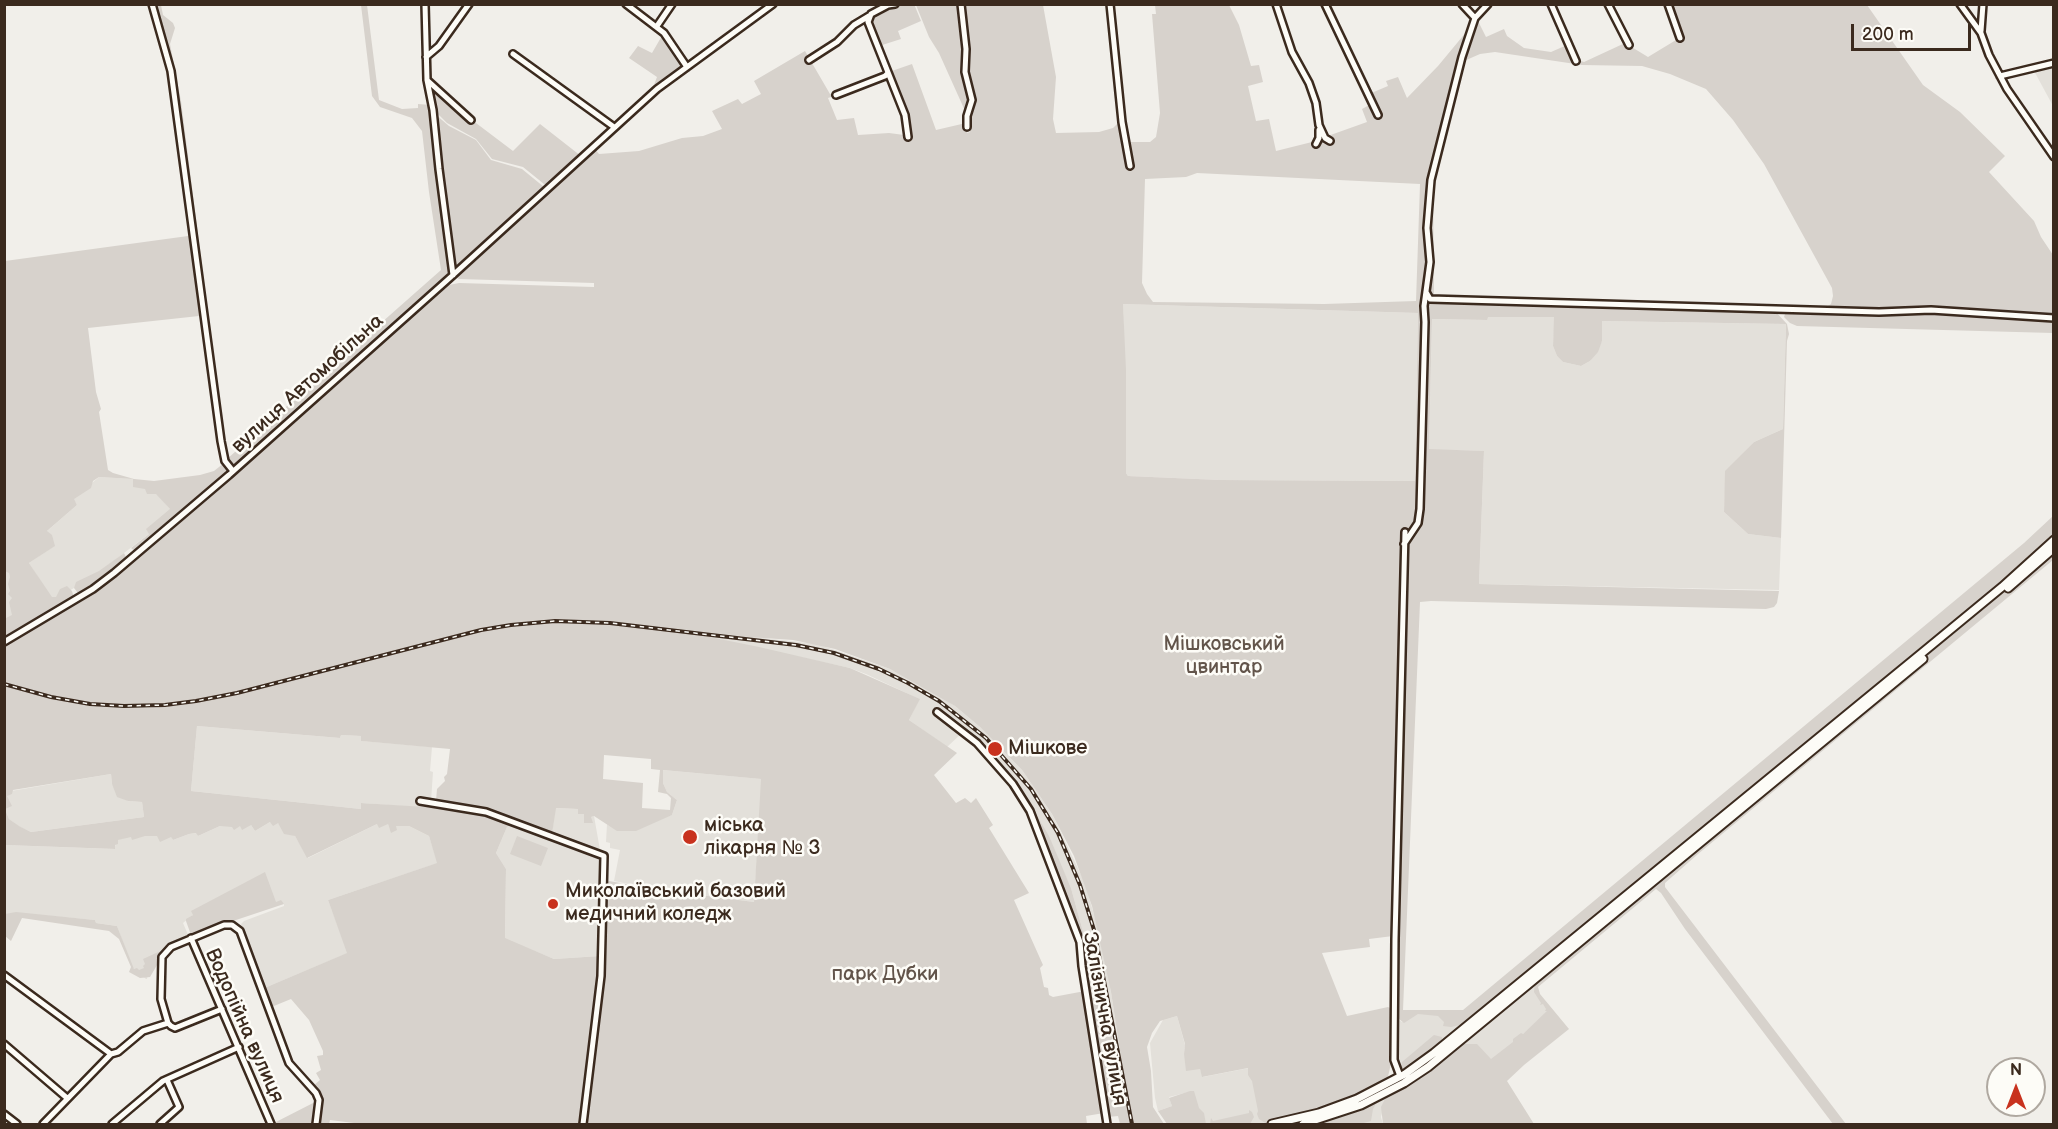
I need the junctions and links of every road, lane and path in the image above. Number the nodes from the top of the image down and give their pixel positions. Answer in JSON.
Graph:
{"nodes":[{"id":1,"x":152,"y":4,"type":"edge"},
{"id":2,"x":425,"y":4,"type":"edge"},
{"id":3,"x":470,"y":4,"type":"edge"},
{"id":4,"x":626,"y":4,"type":"edge"},
{"id":5,"x":672,"y":4,"type":"edge"},
{"id":6,"x":773,"y":4,"type":"edge"},
{"id":7,"x":895,"y":4,"type":"edge"},
{"id":8,"x":961,"y":4,"type":"edge"},
{"id":9,"x":1110,"y":4,"type":"edge"},
{"id":10,"x":1276,"y":4,"type":"edge"},
{"id":11,"x":1325,"y":4,"type":"edge"},
{"id":12,"x":1462,"y":4,"type":"edge"},
{"id":13,"x":1488,"y":4,"type":"edge"},
{"id":14,"x":1551,"y":4,"type":"edge"},
{"id":15,"x":1608,"y":4,"type":"edge"},
{"id":16,"x":1668,"y":4,"type":"edge"},
{"id":17,"x":1960,"y":4,"type":"edge"},
{"id":18,"x":1983,"y":4,"type":"edge"},
{"id":19,"x":869,"y":16,"type":"junction"},
{"id":20,"x":1475,"y":18,"type":"junction"},
{"id":21,"x":657,"y":26,"type":"junction"},
{"id":22,"x":1981,"y":33,"type":"junction"},
{"id":23,"x":1680,"y":38,"type":"dead end"},
{"id":24,"x":426,"y":45,"type":"junction"},
{"id":25,"x":1629,"y":45,"type":"dead end"},
{"id":26,"x":437,"y":48,"type":"junction"},
{"id":27,"x":513,"y":54,"type":"dead end"},
{"id":28,"x":426,"y":57,"type":"junction"},
{"id":29,"x":809,"y":60,"type":"dead end"},
{"id":30,"x":1576,"y":61,"type":"dead end"},
{"id":31,"x":2054,"y":63,"type":"edge"},
{"id":32,"x":687,"y":67,"type":"junction"},
{"id":33,"x":888,"y":74,"type":"junction"},
{"id":34,"x":2000,"y":76,"type":"junction"},
{"id":35,"x":427,"y":80,"type":"junction"},
{"id":36,"x":836,"y":95,"type":"dead end"},
{"id":37,"x":1378,"y":115,"type":"dead end"},
{"id":38,"x":471,"y":120,"type":"dead end"},
{"id":39,"x":1319,"y":125,"type":"junction"},
{"id":40,"x":614,"y":127,"type":"junction"},
{"id":41,"x":967,"y":127,"type":"dead end"},
{"id":42,"x":908,"y":137,"type":"dead end"},
{"id":43,"x":1330,"y":141,"type":"dead end"},
{"id":44,"x":1316,"y":144,"type":"dead end"},
{"id":45,"x":2054,"y":157,"type":"edge"},
{"id":46,"x":1130,"y":166,"type":"dead end"},
{"id":47,"x":451,"y":278,"type":"junction"},
{"id":48,"x":1427,"y":299,"type":"junction"},
{"id":49,"x":2054,"y":318,"type":"edge"},
{"id":50,"x":233,"y":471,"type":"junction"},
{"id":51,"x":1405,"y":532,"type":"dead end"},
{"id":52,"x":2054,"y":540,"type":"edge"},
{"id":53,"x":1404,"y":544,"type":"junction"},
{"id":54,"x":2054,"y":548,"type":"edge"},
{"id":55,"x":4,"y":642,"type":"edge"},
{"id":56,"x":937,"y":711,"type":"dead end"},
{"id":57,"x":420,"y":801,"type":"dead end"},
{"id":58,"x":191,"y":938,"type":"junction"},
{"id":59,"x":4,"y":975,"type":"edge"},
{"id":60,"x":222,"y":1009,"type":"junction"},
{"id":61,"x":168,"y":1023,"type":"junction"},
{"id":62,"x":4,"y":1044,"type":"edge"},
{"id":63,"x":238,"y":1047,"type":"junction"},
{"id":64,"x":111,"y":1054,"type":"junction"},
{"id":65,"x":1400,"y":1076,"type":"junction"},
{"id":66,"x":167,"y":1080,"type":"junction"},
{"id":67,"x":67,"y":1098,"type":"junction"},
{"id":68,"x":4,"y":1113,"type":"edge"},
{"id":69,"x":18,"y":1125,"type":"edge"},
{"id":70,"x":43,"y":1125,"type":"edge"},
{"id":71,"x":112,"y":1125,"type":"edge"},
{"id":72,"x":160,"y":1125,"type":"edge"},
{"id":73,"x":271,"y":1125,"type":"edge"},
{"id":74,"x":315,"y":1125,"type":"edge"},
{"id":75,"x":583,"y":1125,"type":"edge"},
{"id":76,"x":1107,"y":1125,"type":"edge"},
{"id":77,"x":1272,"y":1125,"type":"edge"},
{"id":78,"x":1303,"y":1125,"type":"edge"}],
"edges":[{"from":1,"to":50,"type":"street"},
{"from":2,"to":24,"type":"street"},
{"from":3,"to":26,"type":"street"},
{"from":4,"to":21,"type":"street"},
{"from":5,"to":21,"type":"street"},
{"from":6,"to":32,"type":"street","name":"вулиця Автомобільна"},
{"from":7,"to":19,"type":"street"},
{"from":8,"to":41,"type":"street"},
{"from":9,"to":46,"type":"street"},
{"from":10,"to":39,"type":"street"},
{"from":11,"to":37,"type":"street"},
{"from":12,"to":20,"type":"street"},
{"from":13,"to":20,"type":"street"},
{"from":14,"to":30,"type":"street"},
{"from":15,"to":25,"type":"street"},
{"from":16,"to":23,"type":"street"},
{"from":17,"to":22,"type":"street"},
{"from":18,"to":22,"type":"street"},
{"from":19,"to":29,"type":"street"},
{"from":19,"to":33,"type":"street"},
{"from":20,"to":48,"type":"street"},
{"from":21,"to":32,"type":"street"},
{"from":22,"to":34,"type":"street"},
{"from":24,"to":26,"type":"street"},
{"from":24,"to":28,"type":"street"},
{"from":26,"to":28,"type":"street"},
{"from":27,"to":40,"type":"street"},
{"from":28,"to":35,"type":"street"},
{"from":31,"to":34,"type":"street"},
{"from":32,"to":40,"type":"street","name":"вулиця Автомобільна"},
{"from":33,"to":36,"type":"street"},
{"from":33,"to":42,"type":"street"},
{"from":34,"to":45,"type":"street"},
{"from":35,"to":38,"type":"street"},
{"from":35,"to":47,"type":"street"},
{"from":39,"to":43,"type":"street"},
{"from":39,"to":44,"type":"street"},
{"from":40,"to":47,"type":"street","name":"вулиця Автомобільна"},
{"from":47,"to":50,"type":"street","name":"вулиця Автомобільна"},
{"from":48,"to":49,"type":"street"},
{"from":48,"to":53,"type":"street"},
{"from":50,"to":55,"type":"street","name":"вулиця Автомобільна"},
{"from":51,"to":53,"type":"street"},
{"from":52,"to":65,"type":"main road"},
{"from":53,"to":65,"type":"street"},
{"from":54,"to":78,"type":"main road"},
{"from":56,"to":76,"type":"street","name":"Залізнична вулиця"},
{"from":57,"to":75,"type":"street"},
{"from":58,"to":60,"type":"street","name":"Водопійна вулиця"},
{"from":58,"to":61,"type":"street"},
{"from":58,"to":74,"type":"street"},
{"from":59,"to":64,"type":"street"},
{"from":60,"to":61,"type":"street"},
{"from":60,"to":63,"type":"street","name":"Водопійна вулиця"},
{"from":61,"to":64,"type":"street"},
{"from":62,"to":67,"type":"street"},
{"from":63,"to":66,"type":"street"},
{"from":63,"to":73,"type":"street","name":"Водопійна вулиця"},
{"from":64,"to":67,"type":"street"},
{"from":65,"to":77,"type":"main road"},
{"from":66,"to":71,"type":"street"},
{"from":66,"to":72,"type":"street"},
{"from":67,"to":70,"type":"street"},
{"from":68,"to":69,"type":"street"}]}
